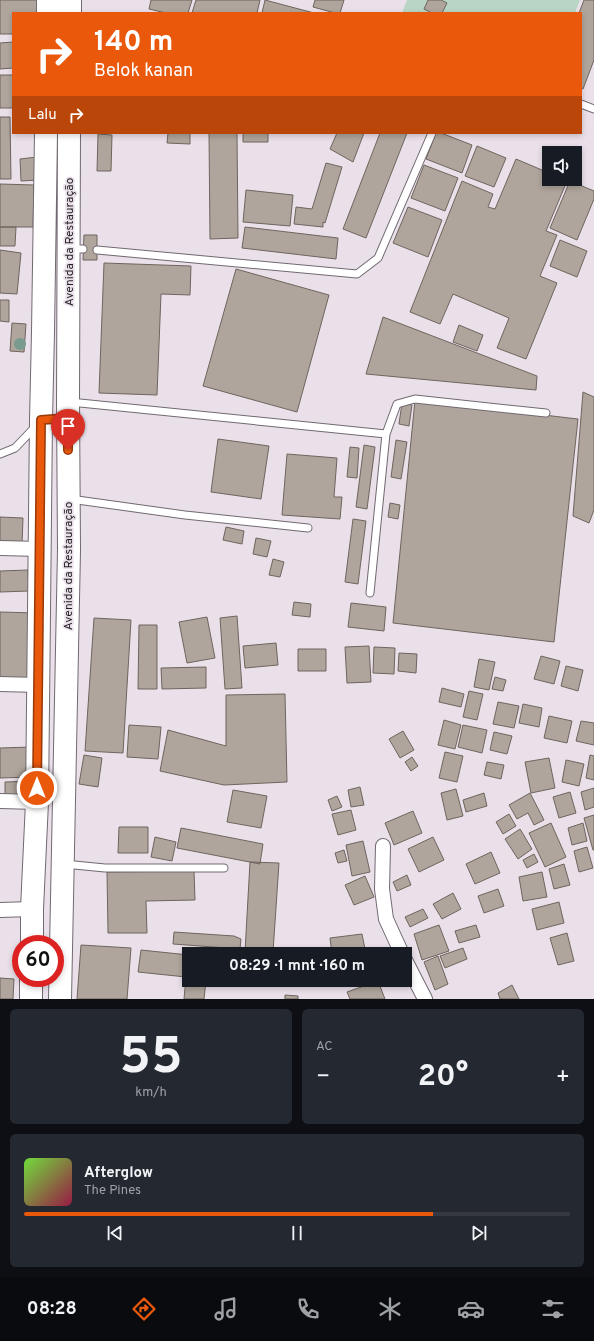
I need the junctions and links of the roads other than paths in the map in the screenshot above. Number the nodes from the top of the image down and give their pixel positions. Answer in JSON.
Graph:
{"nodes":[{"id":1,"x":48,"y":0,"type":"edge"},
{"id":2,"x":70,"y":0,"type":"edge"},
{"id":3,"x":48,"y":12,"type":"edge"},
{"id":4,"x":70,"y":12,"type":"edge"},
{"id":5,"x":582,"y":104,"type":"edge"},
{"id":6,"x":594,"y":108,"type":"edge"},
{"id":7,"x":46,"y":134,"type":"edge"},
{"id":8,"x":69,"y":134,"type":"edge"},
{"id":9,"x":432,"y":134,"type":"edge"},
{"id":10,"x":97,"y":250,"type":"dead end"},
{"id":11,"x":546,"y":413,"type":"dead end"},
{"id":12,"x":57,"y":416,"type":"junction"},
{"id":13,"x":386,"y":434,"type":"junction"},
{"id":14,"x":0,"y":454,"type":"edge"},
{"id":15,"x":68,"y":498,"type":"junction"},
{"id":16,"x":308,"y":528,"type":"dead end"},
{"id":17,"x":0,"y":548,"type":"edge"},
{"id":18,"x":40,"y":549,"type":"junction"},
{"id":19,"x":370,"y":593,"type":"dead end"},
{"id":20,"x":0,"y":684,"type":"edge"},
{"id":21,"x":38,"y":685,"type":"junction"},
{"id":22,"x":0,"y":801,"type":"edge"},
{"id":23,"x":37,"y":802,"type":"junction"},
{"id":24,"x":383,"y":846,"type":"dead end"},
{"id":25,"x":62,"y":864,"type":"junction"},
{"id":26,"x":224,"y":868,"type":"dead end"},
{"id":27,"x":32,"y":909,"type":"junction"},
{"id":28,"x":0,"y":910,"type":"edge"},
{"id":29,"x":32,"y":935,"type":"edge"},
{"id":30,"x":399,"y":947,"type":"edge"},
{"id":31,"x":412,"y":974,"type":"edge"},
{"id":32,"x":32,"y":987,"type":"edge"},
{"id":33,"x":31,"y":999,"type":"edge"},
{"id":34,"x":60,"y":999,"type":"edge"},
{"id":35,"x":425,"y":999,"type":"edge"}],
"edges":[{"from":1,"to":3,"type":"main road"},
{"from":2,"to":4,"type":"main road"},
{"from":5,"to":6,"type":"lane"},
{"from":7,"to":12,"type":"main road","name":"Avenida da Restauração"},
{"from":8,"to":12,"type":"main road","name":"Avenida da Restauração"},
{"from":9,"to":10,"type":"lane"},
{"from":11,"to":13,"type":"lane"},
{"from":12,"to":13,"type":"lane"},
{"from":12,"to":14,"type":"lane"},
{"from":12,"to":15,"type":"main road","name":"Avenida da Restauração"},
{"from":12,"to":18,"type":"main road","name":"Avenida da Restauração"},
{"from":13,"to":19,"type":"lane"},
{"from":15,"to":16,"type":"lane"},
{"from":15,"to":25,"type":"main road","name":"Avenida da Restauração"},
{"from":17,"to":18,"type":"street"},
{"from":18,"to":21,"type":"main road","name":"Avenida da Restauração"},
{"from":20,"to":21,"type":"street"},
{"from":21,"to":23,"type":"main road","name":"Avenida da Restauração"},
{"from":22,"to":23,"type":"street"},
{"from":23,"to":27,"type":"main road","name":"Avenida da Restauração"},
{"from":24,"to":30,"type":"street"},
{"from":25,"to":26,"type":"lane"},
{"from":25,"to":34,"type":"main road","name":"Avenida da Restauração"},
{"from":27,"to":28,"type":"street"},
{"from":27,"to":29,"type":"main road","name":"Avenida da Restauração"},
{"from":31,"to":35,"type":"street"},
{"from":32,"to":33,"type":"main road"}]}
